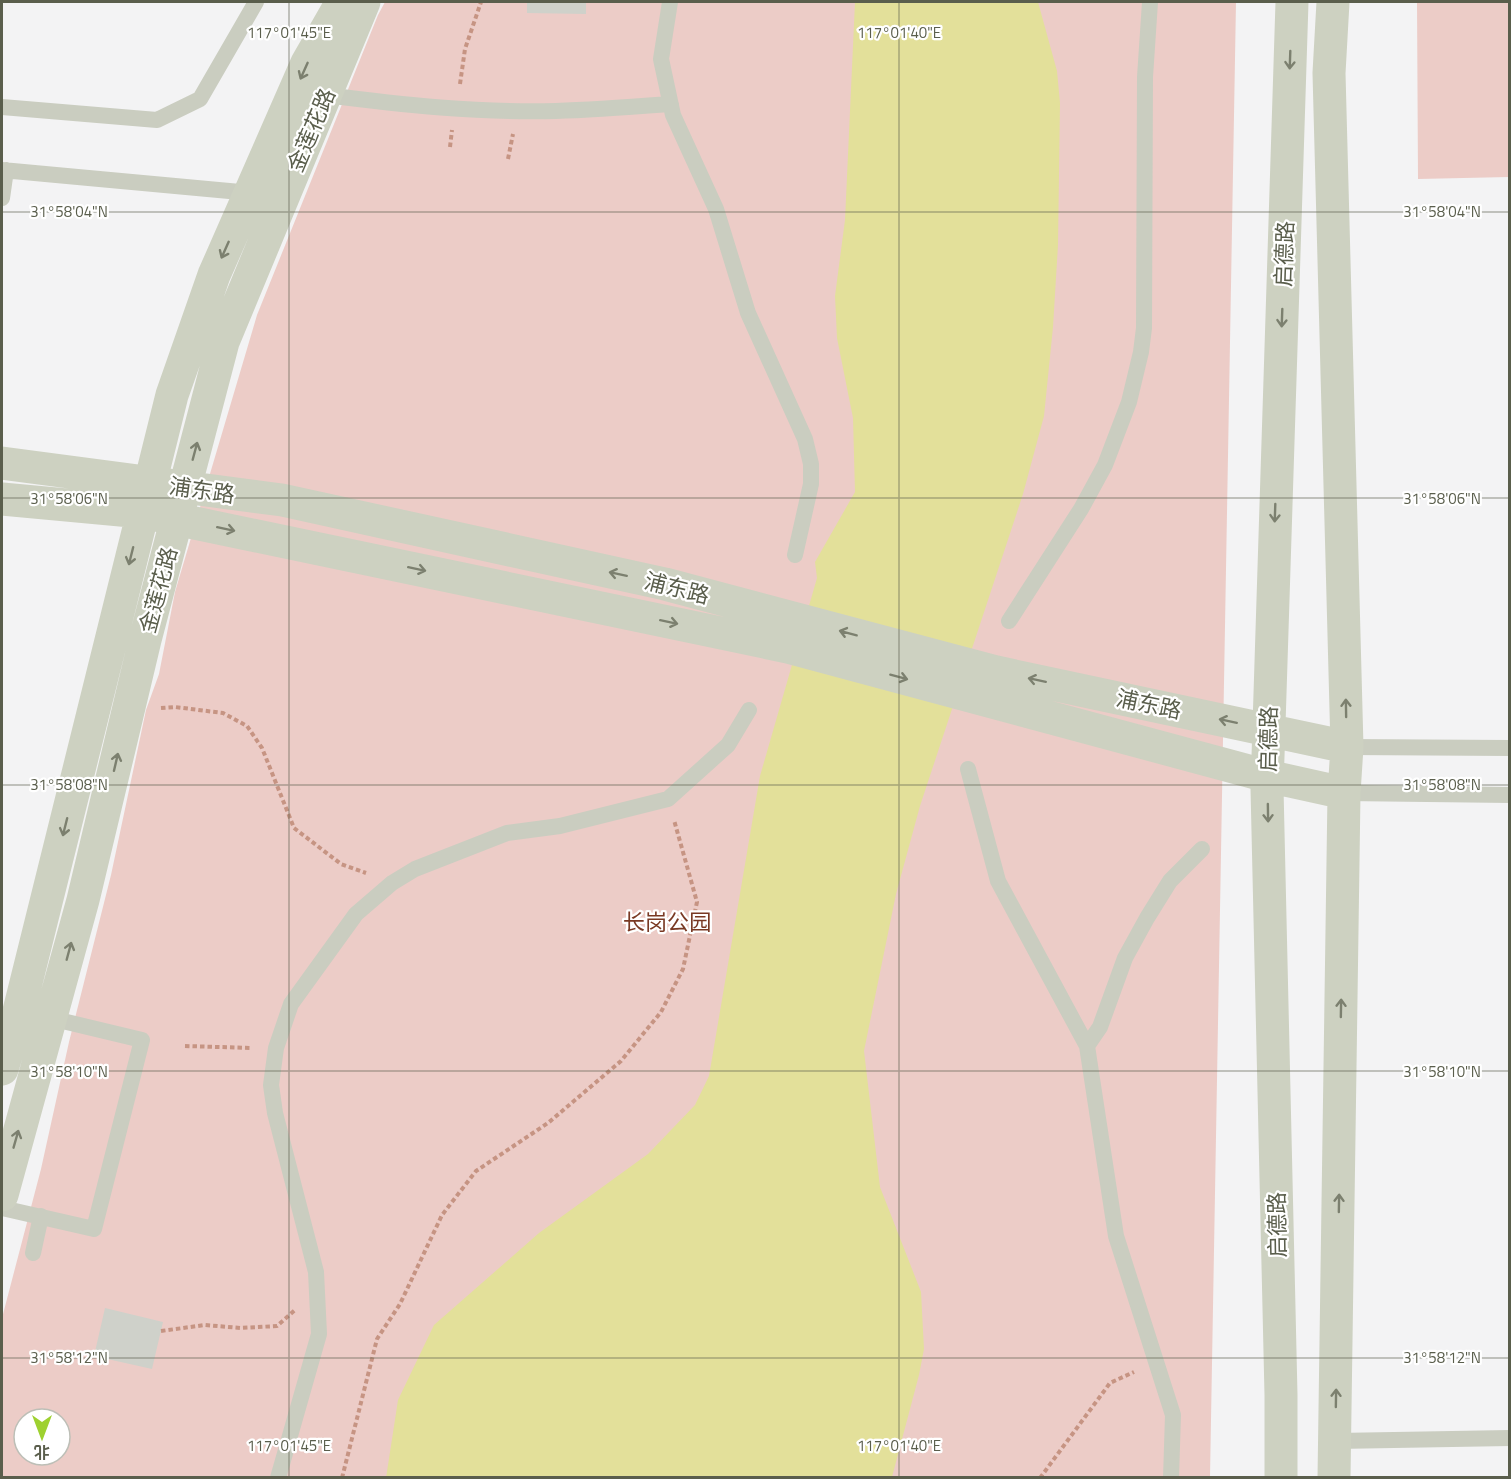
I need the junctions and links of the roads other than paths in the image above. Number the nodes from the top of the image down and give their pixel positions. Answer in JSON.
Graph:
{"nodes":[{"id":1,"x":256,"y":2,"type":"edge"},
{"id":2,"x":342,"y":2,"type":"edge"},
{"id":3,"x":364,"y":2,"type":"edge"},
{"id":4,"x":670,"y":2,"type":"edge"},
{"id":5,"x":1150,"y":2,"type":"edge"},
{"id":6,"x":1292,"y":2,"type":"edge"},
{"id":7,"x":1333,"y":2,"type":"edge"},
{"id":8,"x":326,"y":95,"type":"junction"},
{"id":9,"x":671,"y":104,"type":"junction"},
{"id":10,"x":2,"y":107,"type":"edge"},
{"id":11,"x":4,"y":170,"type":"edge"},
{"id":12,"x":250,"y":193,"type":"junction"},
{"id":13,"x":2,"y":198,"type":"edge"},
{"id":14,"x":2,"y":463,"type":"edge"},
{"id":15,"x":185,"y":488,"type":"junction"},
{"id":16,"x":146,"y":497,"type":"junction"},
{"id":17,"x":2,"y":499,"type":"edge"},
{"id":18,"x":177,"y":519,"type":"junction"},
{"id":19,"x":795,"y":555,"type":"dead end"},
{"id":20,"x":1009,"y":621,"type":"dead end"},
{"id":21,"x":749,"y":710,"type":"dead end"},
{"id":22,"x":1268,"y":730,"type":"junction"},
{"id":23,"x":1347,"y":747,"type":"junction"},
{"id":24,"x":1509,"y":747,"type":"edge"},
{"id":25,"x":968,"y":769,"type":"dead end"},
{"id":26,"x":1268,"y":776,"type":"junction"},
{"id":27,"x":1344,"y":793,"type":"junction"},
{"id":28,"x":1509,"y":795,"type":"edge"},
{"id":29,"x":1202,"y":849,"type":"dead end"},
{"id":30,"x":50,"y":1018,"type":"junction"},
{"id":31,"x":1087,"y":1046,"type":"junction"},
{"id":32,"x":2,"y":1069,"type":"edge"},
{"id":33,"x":2,"y":1196,"type":"edge"},
{"id":34,"x":2,"y":1208,"type":"edge"},
{"id":35,"x":41,"y":1216,"type":"junction"},
{"id":36,"x":33,"y":1252,"type":"dead end"},
{"id":37,"x":1509,"y":1438,"type":"edge"},
{"id":38,"x":1336,"y":1441,"type":"junction"},
{"id":39,"x":278,"y":1478,"type":"edge"},
{"id":40,"x":1171,"y":1478,"type":"edge"},
{"id":41,"x":1281,"y":1478,"type":"edge"},
{"id":42,"x":1334,"y":1478,"type":"edge"}],
"edges":[{"from":1,"to":10,"type":"lane"},
{"from":2,"to":12,"type":"street","name":"金莲花路","one_way":true},
{"from":3,"to":8,"type":"street","name":"金莲花路"},
{"from":4,"to":9,"type":"lane"},
{"from":5,"to":20,"type":"lane"},
{"from":6,"to":22,"type":"street","name":"启德路","one_way":true},
{"from":23,"to":7,"type":"street","one_way":true},
{"from":8,"to":9,"type":"lane"},
{"from":15,"to":8,"type":"street","name":"金莲花路","one_way":true},
{"from":9,"to":19,"type":"lane"},
{"from":11,"to":12,"type":"lane"},
{"from":11,"to":13,"type":"lane"},
{"from":12,"to":16,"type":"street","name":"金莲花路","one_way":true},
{"from":14,"to":16,"type":"street","name":"浦东路"},
{"from":15,"to":16,"type":"street","name":"浦东路"},
{"from":15,"to":18,"type":"street","name":"金莲花路"},
{"from":22,"to":15,"type":"street","name":"浦东路","one_way":true},
{"from":16,"to":17,"type":"street","name":"浦东路"},
{"from":16,"to":18,"type":"street","name":"浦东路"},
{"from":16,"to":32,"type":"street","name":"金莲花路","one_way":true},
{"from":18,"to":26,"type":"street","name":"浦东路","one_way":true},
{"from":30,"to":18,"type":"street","name":"金莲花路","one_way":true},
{"from":21,"to":39,"type":"lane"},
{"from":22,"to":23,"type":"street","name":"浦东路"},
{"from":22,"to":26,"type":"street","name":"启德路"},
{"from":23,"to":24,"type":"lane"},
{"from":23,"to":27,"type":"street"},
{"from":25,"to":31,"type":"lane"},
{"from":26,"to":27,"type":"street","name":"浦东路"},
{"from":26,"to":41,"type":"street","name":"启德路","one_way":true},
{"from":27,"to":28,"type":"lane"},
{"from":38,"to":27,"type":"street","one_way":true},
{"from":29,"to":31,"type":"lane"},
{"from":33,"to":30,"type":"street","name":"金莲花路","one_way":true},
{"from":30,"to":35,"type":"lane"},
{"from":31,"to":40,"type":"lane"},
{"from":34,"to":35,"type":"lane"},
{"from":35,"to":36,"type":"lane"},
{"from":37,"to":38,"type":"lane"},
{"from":38,"to":42,"type":"street"}]}
